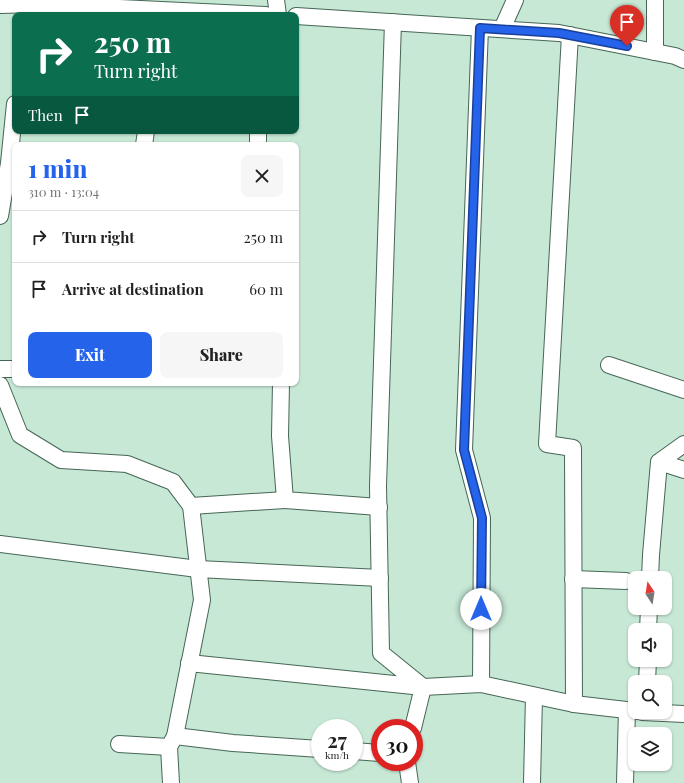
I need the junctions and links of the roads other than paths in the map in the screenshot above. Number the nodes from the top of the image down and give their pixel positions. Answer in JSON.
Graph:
{"nodes":[{"id":1,"x":276,"y":0,"type":"edge"},
{"id":2,"x":515,"y":0,"type":"edge"},
{"id":3,"x":655,"y":0,"type":"edge"},
{"id":4,"x":0,"y":5,"type":"edge"},
{"id":5,"x":25,"y":6,"type":"edge"},
{"id":6,"x":167,"y":12,"type":"edge"},
{"id":7,"x":278,"y":12,"type":"edge"},
{"id":8,"x":299,"y":16,"type":"edge"},
{"id":9,"x":393,"y":22,"type":"junction"},
{"id":10,"x":480,"y":28,"type":"junction"},
{"id":11,"x":502,"y":29,"type":"junction"},
{"id":12,"x":570,"y":35,"type":"junction"},
{"id":13,"x":655,"y":52,"type":"junction"},
{"id":14,"x":684,"y":60,"type":"edge"},
{"id":15,"x":12,"y":134,"type":"edge"},
{"id":16,"x":0,"y":216,"type":"edge"},
{"id":17,"x":609,"y":365,"type":"dead end"},
{"id":18,"x":0,"y":369,"type":"edge"},
{"id":19,"x":12,"y":369,"type":"edge"},
{"id":20,"x":0,"y":385,"type":"edge"},
{"id":21,"x":281,"y":386,"type":"edge"},
{"id":22,"x":684,"y":390,"type":"edge"},
{"id":23,"x":684,"y":444,"type":"edge"},
{"id":24,"x":659,"y":462,"type":"junction"},
{"id":25,"x":684,"y":470,"type":"edge"},
{"id":26,"x":285,"y":500,"type":"junction"},
{"id":27,"x":191,"y":506,"type":"junction"},
{"id":28,"x":379,"y":507,"type":"junction"},
{"id":29,"x":0,"y":544,"type":"edge"},
{"id":30,"x":198,"y":569,"type":"junction"},
{"id":31,"x":650,"y":571,"type":"edge"},
{"id":32,"x":380,"y":578,"type":"junction"},
{"id":33,"x":573,"y":579,"type":"junction"},
{"id":34,"x":626,"y":581,"type":"dead end"},
{"id":35,"x":189,"y":663,"type":"junction"},
{"id":36,"x":481,"y":684,"type":"junction"},
{"id":37,"x":423,"y":687,"type":"junction"},
{"id":38,"x":534,"y":696,"type":"junction"},
{"id":39,"x":574,"y":704,"type":"junction"},
{"id":40,"x":628,"y":710,"type":"edge"},
{"id":41,"x":672,"y":713,"type":"edge"},
{"id":42,"x":684,"y":714,"type":"edge"},
{"id":43,"x":415,"y":719,"type":"edge"},
{"id":44,"x":633,"y":719,"type":"edge"},
{"id":45,"x":172,"y":741,"type":"junction"},
{"id":46,"x":118,"y":744,"type":"dead end"},
{"id":47,"x":311,"y":748,"type":"edge"},
{"id":48,"x":408,"y":771,"type":"edge"},
{"id":49,"x":171,"y":783,"type":"edge"},
{"id":50,"x":410,"y":783,"type":"edge"},
{"id":51,"x":532,"y":783,"type":"edge"},
{"id":52,"x":626,"y":783,"type":"edge"}],
"edges":[{"from":1,"to":7,"type":"street"},
{"from":2,"to":11,"type":"street"},
{"from":3,"to":13,"type":"street"},
{"from":4,"to":5,"type":"street"},
{"from":5,"to":6,"type":"street"},
{"from":8,"to":9,"type":"street"},
{"from":9,"to":10,"type":"street"},
{"from":9,"to":28,"type":"street"},
{"from":10,"to":11,"type":"street"},
{"from":10,"to":36,"type":"street"},
{"from":11,"to":12,"type":"street"},
{"from":12,"to":13,"type":"street"},
{"from":12,"to":33,"type":"street"},
{"from":13,"to":14,"type":"street"},
{"from":15,"to":16,"type":"street"},
{"from":17,"to":22,"type":"street"},
{"from":18,"to":19,"type":"street"},
{"from":20,"to":27,"type":"street"},
{"from":21,"to":26,"type":"street"},
{"from":23,"to":24,"type":"street"},
{"from":24,"to":25,"type":"street"},
{"from":24,"to":31,"type":"street"},
{"from":26,"to":27,"type":"street"},
{"from":26,"to":28,"type":"street"},
{"from":27,"to":30,"type":"street"},
{"from":28,"to":32,"type":"street"},
{"from":29,"to":30,"type":"street"},
{"from":30,"to":32,"type":"street"},
{"from":30,"to":35,"type":"street"},
{"from":32,"to":37,"type":"street"},
{"from":33,"to":34,"type":"street"},
{"from":33,"to":39,"type":"street"},
{"from":35,"to":37,"type":"street"},
{"from":35,"to":45,"type":"street"},
{"from":36,"to":37,"type":"street"},
{"from":36,"to":38,"type":"street"},
{"from":37,"to":43,"type":"street"},
{"from":38,"to":39,"type":"street"},
{"from":38,"to":51,"type":"street"},
{"from":39,"to":40,"type":"street"},
{"from":41,"to":42,"type":"street"},
{"from":44,"to":52,"type":"street"},
{"from":45,"to":46,"type":"street"},
{"from":45,"to":47,"type":"street"},
{"from":45,"to":49,"type":"street"},
{"from":48,"to":50,"type":"street"}]}
